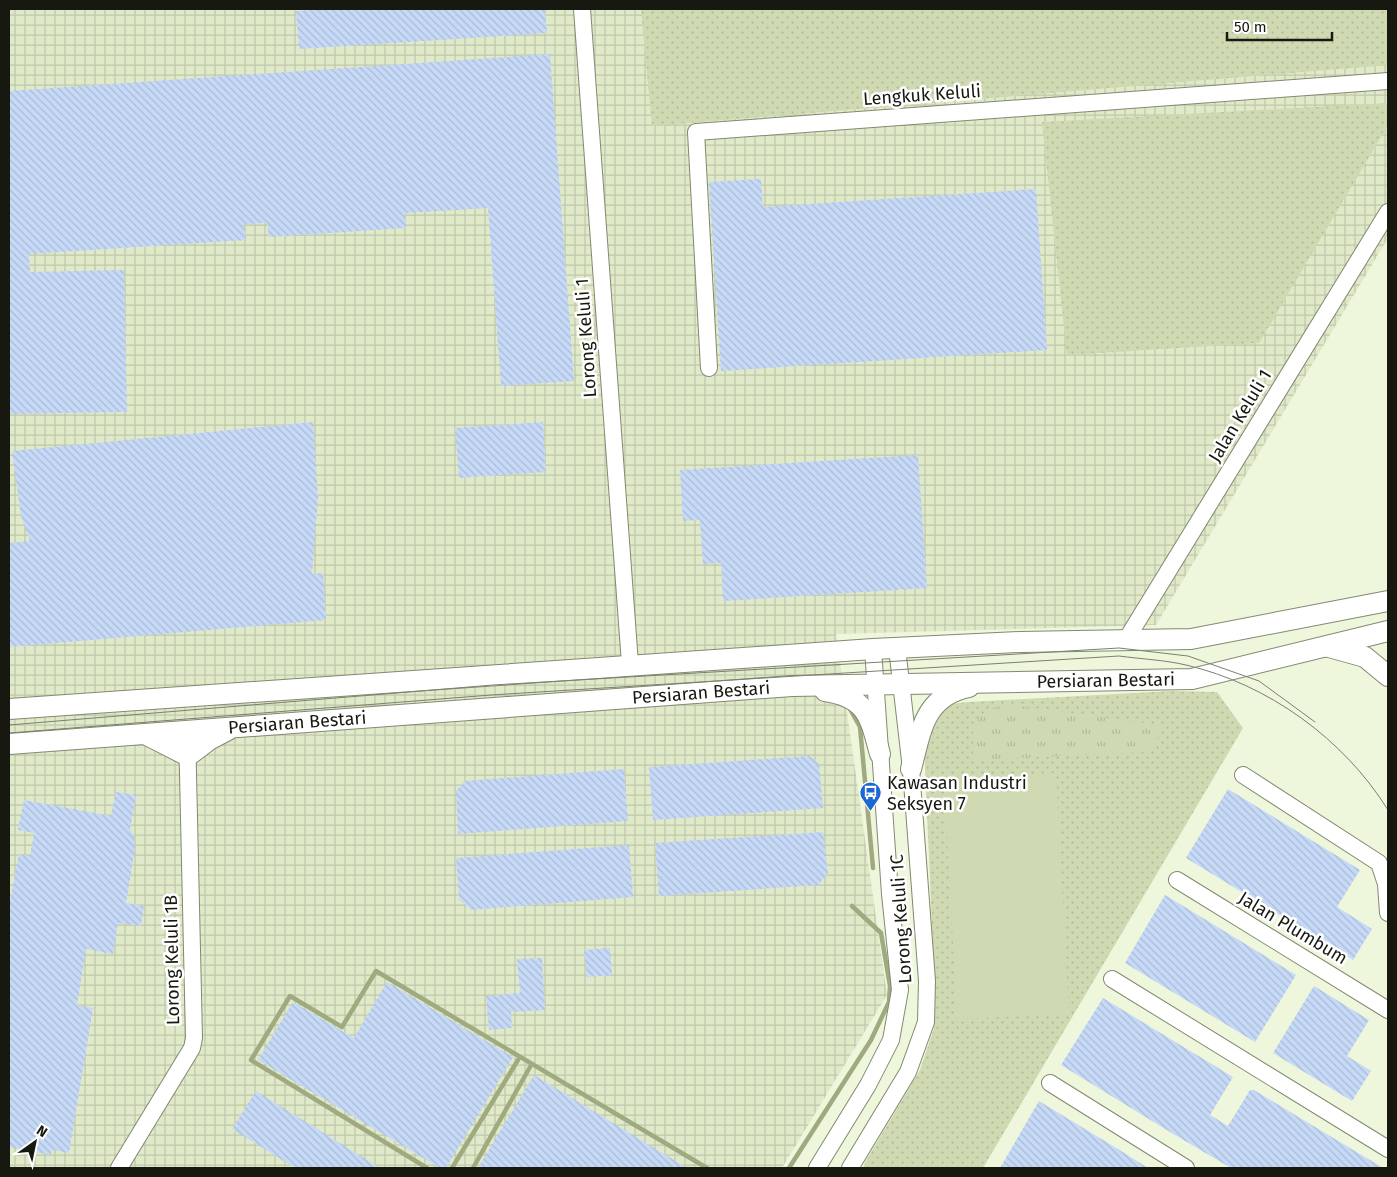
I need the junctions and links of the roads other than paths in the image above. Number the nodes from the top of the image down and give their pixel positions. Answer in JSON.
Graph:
{"nodes":[{"id":1,"x":582,"y":9,"type":"edge"},
{"id":2,"x":1388,"y":80,"type":"edge"},
{"id":3,"x":1388,"y":212,"type":"edge"},
{"id":4,"x":709,"y":368,"type":"dead end"},
{"id":5,"x":1388,"y":601,"type":"edge"},
{"id":6,"x":1388,"y":618,"type":"edge"},
{"id":7,"x":1282,"y":622,"type":"junction"},
{"id":8,"x":1388,"y":631,"type":"edge"},
{"id":9,"x":1126,"y":640,"type":"junction"},
{"id":10,"x":1322,"y":646,"type":"junction"},
{"id":11,"x":897,"y":648,"type":"junction"},
{"id":12,"x":874,"y":649,"type":"junction"},
{"id":13,"x":630,"y":664,"type":"junction"},
{"id":14,"x":1388,"y":676,"type":"edge"},
{"id":15,"x":1003,"y":682,"type":"junction"},
{"id":16,"x":901,"y":683,"type":"junction"},
{"id":17,"x":876,"y":684,"type":"junction"},
{"id":18,"x":792,"y":686,"type":"junction"},
{"id":19,"x":9,"y":709,"type":"edge"},
{"id":20,"x":236,"y":726,"type":"junction"},
{"id":21,"x":187,"y":730,"type":"junction"},
{"id":22,"x":145,"y":734,"type":"junction"},
{"id":23,"x":9,"y":744,"type":"edge"},
{"id":24,"x":880,"y":754,"type":"junction"},
{"id":25,"x":188,"y":756,"type":"junction"},
{"id":26,"x":911,"y":769,"type":"junction"},
{"id":27,"x":1243,"y":775,"type":"dead end"},
{"id":28,"x":1177,"y":880,"type":"dead end"},
{"id":29,"x":1388,"y":913,"type":"edge"},
{"id":30,"x":1112,"y":979,"type":"dead end"},
{"id":31,"x":1388,"y":1010,"type":"edge"},
{"id":32,"x":1050,"y":1083,"type":"dead end"},
{"id":33,"x":1388,"y":1149,"type":"edge"},
{"id":34,"x":119,"y":1168,"type":"edge"},
{"id":35,"x":817,"y":1168,"type":"edge"},
{"id":36,"x":850,"y":1168,"type":"edge"},
{"id":37,"x":1186,"y":1168,"type":"edge"}],
"edges":[{"from":1,"to":13,"type":"street","name":"Lorong Keluli 1"},
{"from":2,"to":4,"type":"street","name":"Lengkuk Keluli"},
{"from":3,"to":9,"type":"street","name":"Jalan Keluli 1"},
{"from":5,"to":7,"type":"main road","name":"Persiaran Bestari"},
{"from":6,"to":7,"type":"main road"},
{"from":7,"to":9,"type":"main road","name":"Persiaran Bestari"},
{"from":8,"to":10,"type":"main road","name":"Persiaran Bestari"},
{"from":9,"to":11,"type":"main road","name":"Persiaran Bestari"},
{"from":10,"to":14,"type":"main road"},
{"from":10,"to":15,"type":"main road","name":"Persiaran Bestari"},
{"from":11,"to":12,"type":"main road","name":"Persiaran Bestari"},
{"from":11,"to":16,"type":"street","name":"Lorong Keluli 1C"},
{"from":12,"to":13,"type":"main road","name":"Persiaran Bestari"},
{"from":12,"to":17,"type":"street","name":"Lorong Keluli 1C"},
{"from":13,"to":19,"type":"main road","name":"Persiaran Bestari"},
{"from":15,"to":16,"type":"main road","name":"Persiaran Bestari"},
{"from":15,"to":26,"type":"main road"},
{"from":16,"to":17,"type":"main road","name":"Persiaran Bestari"},
{"from":16,"to":26,"type":"street","name":"Lorong Keluli 1C"},
{"from":17,"to":18,"type":"main road","name":"Persiaran Bestari"},
{"from":17,"to":24,"type":"street","name":"Lorong Keluli 1C"},
{"from":18,"to":20,"type":"main road","name":"Persiaran Bestari"},
{"from":18,"to":24,"type":"main road"},
{"from":20,"to":21,"type":"main road","name":"Persiaran Bestari"},
{"from":20,"to":25,"type":"main road"},
{"from":21,"to":22,"type":"main road","name":"Persiaran Bestari"},
{"from":21,"to":25,"type":"street","name":"Lorong Keluli 1B"},
{"from":22,"to":23,"type":"main road","name":"Persiaran Bestari"},
{"from":22,"to":25,"type":"main road"},
{"from":24,"to":35,"type":"street","name":"Lorong Keluli 1C"},
{"from":25,"to":34,"type":"street","name":"Lorong Keluli 1B"},
{"from":26,"to":36,"type":"street","name":"Lorong Keluli 1C"},
{"from":27,"to":29,"type":"street"},
{"from":28,"to":31,"type":"street","name":"Jalan Plumbum"},
{"from":30,"to":33,"type":"street"},
{"from":32,"to":37,"type":"street"}]}
